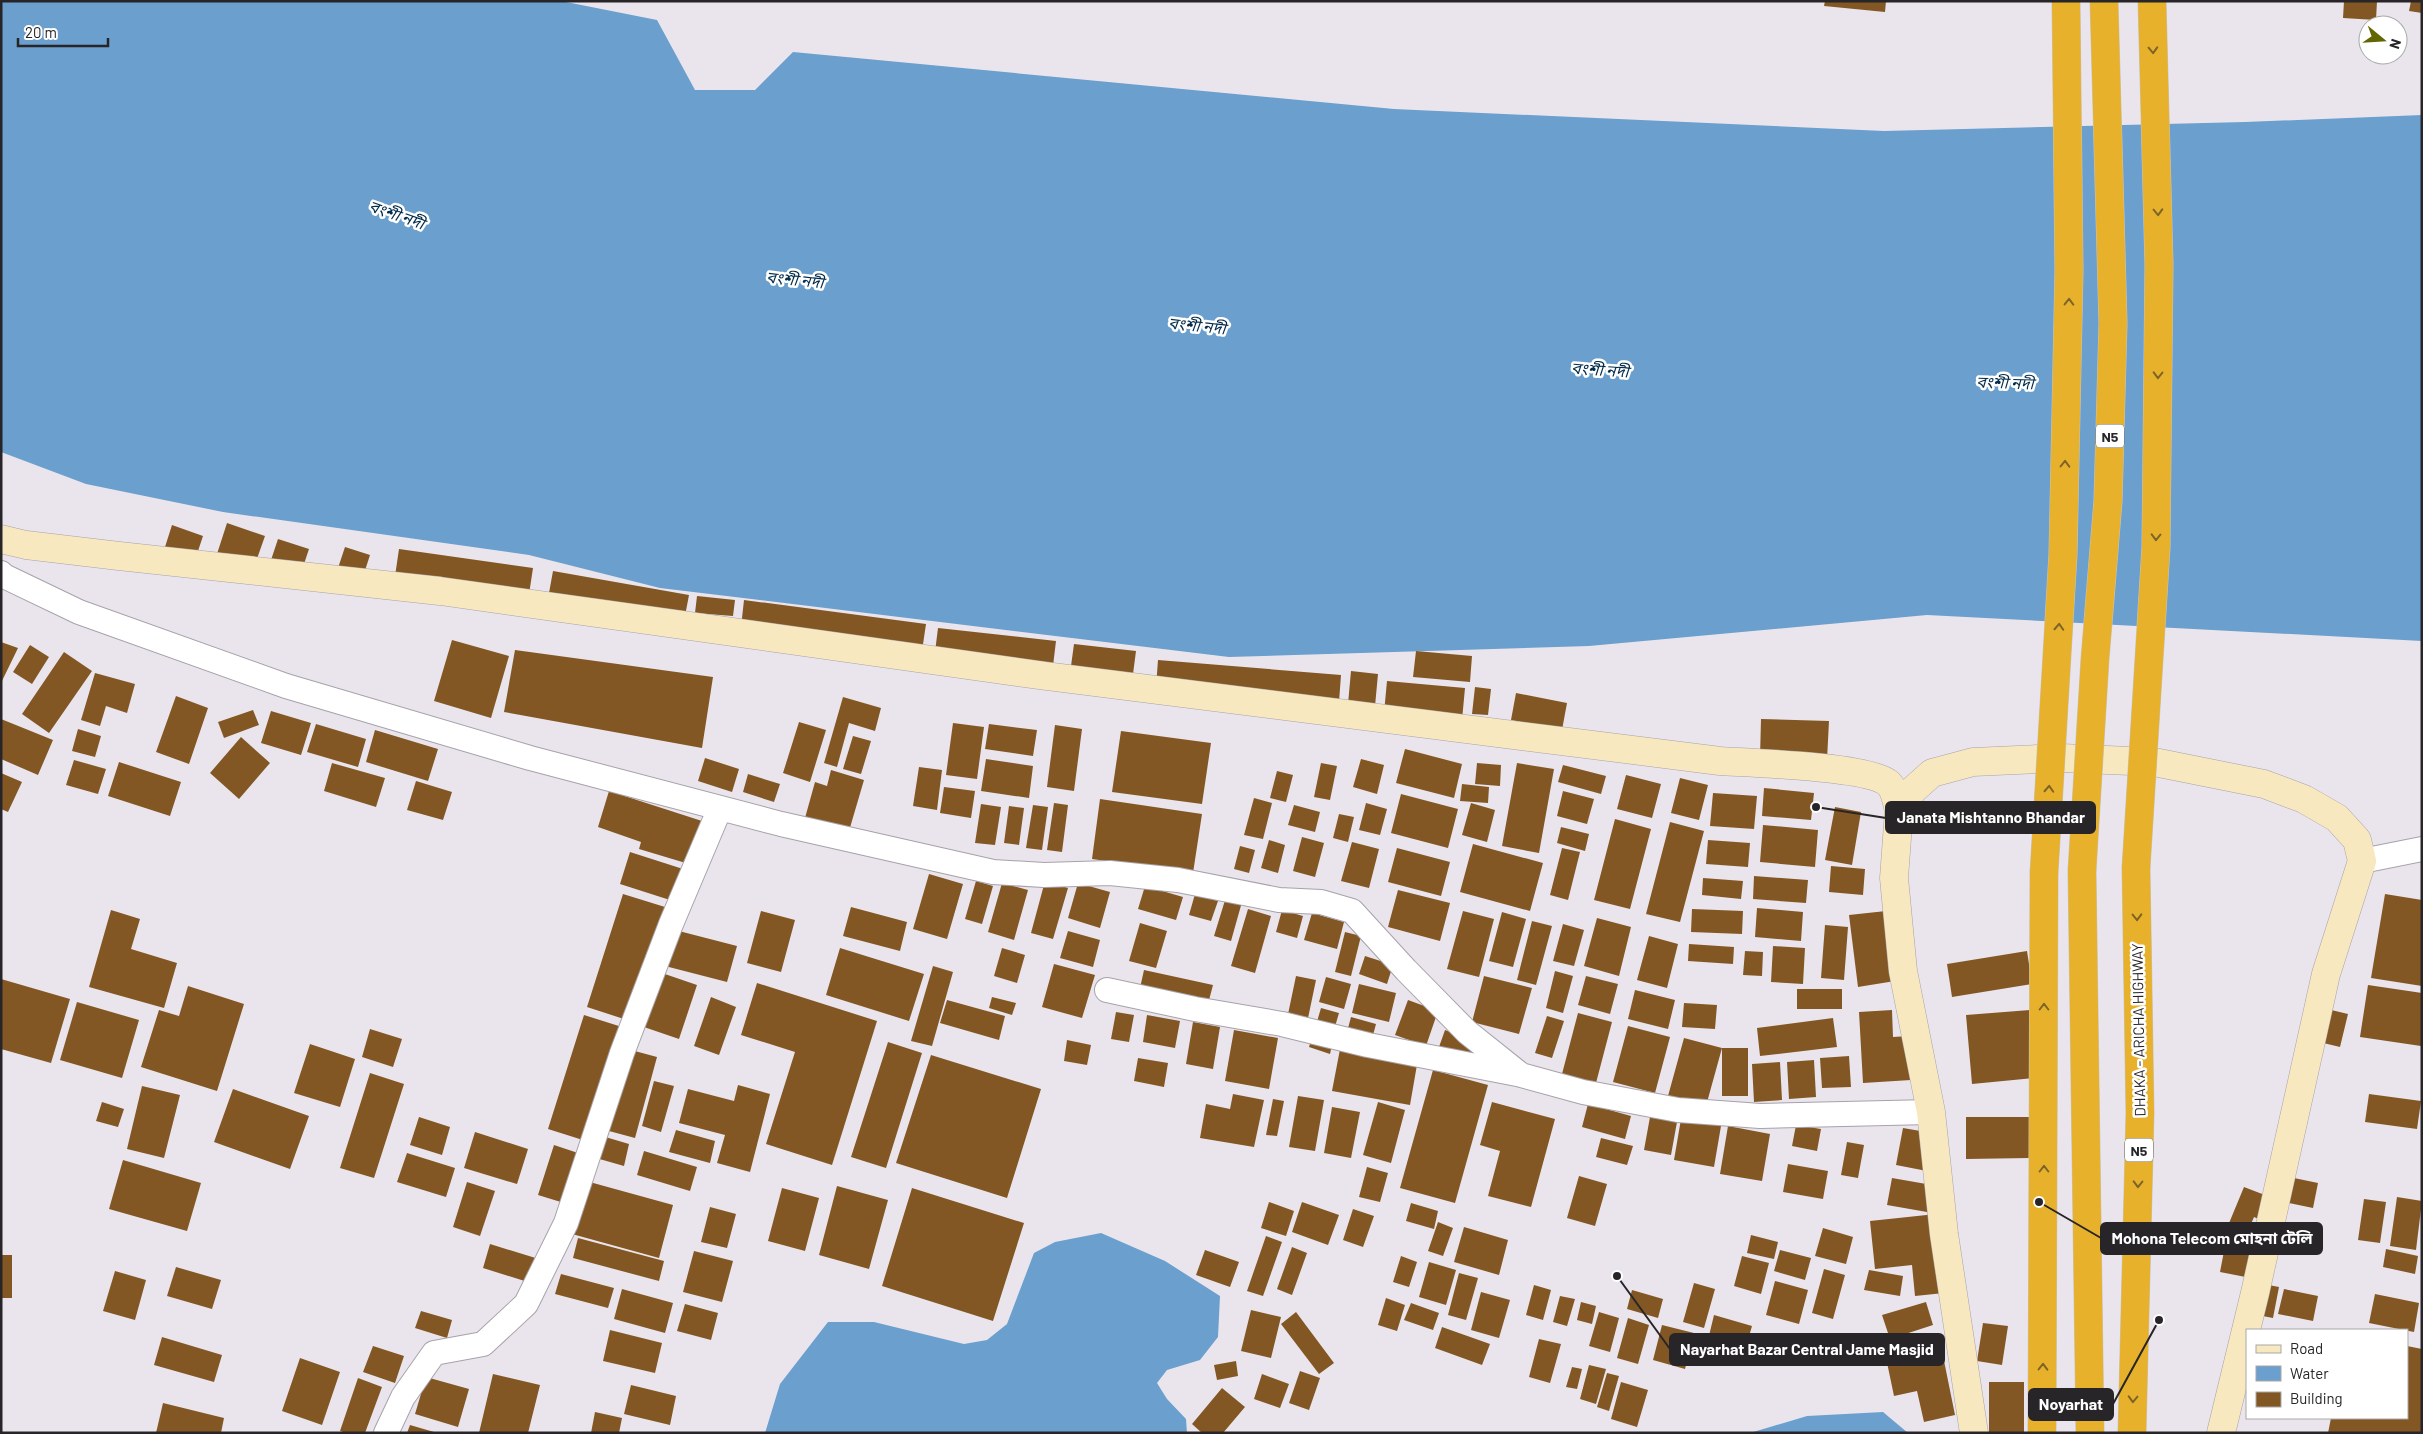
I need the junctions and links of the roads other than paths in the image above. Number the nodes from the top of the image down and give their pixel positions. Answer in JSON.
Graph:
{"nodes":[{"id":1,"x":2066,"y":1,"type":"edge"},
{"id":2,"x":2104,"y":1,"type":"edge"},
{"id":3,"x":2152,"y":1,"type":"edge"},
{"id":4,"x":1,"y":539,"type":"edge"},
{"id":5,"x":1,"y":573,"type":"edge"},
{"id":6,"x":720,"y":808,"type":"junction"},
{"id":7,"x":1899,"y":811,"type":"junction"},
{"id":8,"x":2422,"y":849,"type":"edge"},
{"id":9,"x":2362,"y":861,"type":"junction"},
{"id":10,"x":1107,"y":990,"type":"dead end"},
{"id":11,"x":1521,"y":1075,"type":"junction"},
{"id":12,"x":1931,"y":1112,"type":"junction"},
{"id":13,"x":2247,"y":1329,"type":"edge"},
{"id":14,"x":2246,"y":1333,"type":"edge"},
{"id":15,"x":386,"y":1433,"type":"edge"},
{"id":16,"x":1974,"y":1433,"type":"edge"},
{"id":17,"x":2042,"y":1433,"type":"edge"},
{"id":18,"x":2090,"y":1433,"type":"edge"},
{"id":19,"x":2132,"y":1433,"type":"edge"},
{"id":20,"x":2221,"y":1433,"type":"edge"}],
"edges":[{"from":17,"to":1,"type":"highway","one_way":true,"bridge":true},
{"from":2,"to":18,"type":"highway","number":"N5","bridge":true},
{"from":3,"to":19,"type":"highway","name":"DHAKA - ARICHA HIGHWAY","number":"N5","one_way":true,"bridge":true},
{"from":4,"to":7,"type":"street"},
{"from":5,"to":6,"type":"street"},
{"from":6,"to":11,"type":"street"},
{"from":6,"to":15,"type":"street"},
{"from":7,"to":9,"type":"street"},
{"from":7,"to":12,"type":"street"},
{"from":8,"to":9,"type":"street"},
{"from":9,"to":13,"type":"street"},
{"from":10,"to":11,"type":"street"},
{"from":11,"to":12,"type":"street"},
{"from":12,"to":16,"type":"street"},
{"from":14,"to":20,"type":"street"}]}
